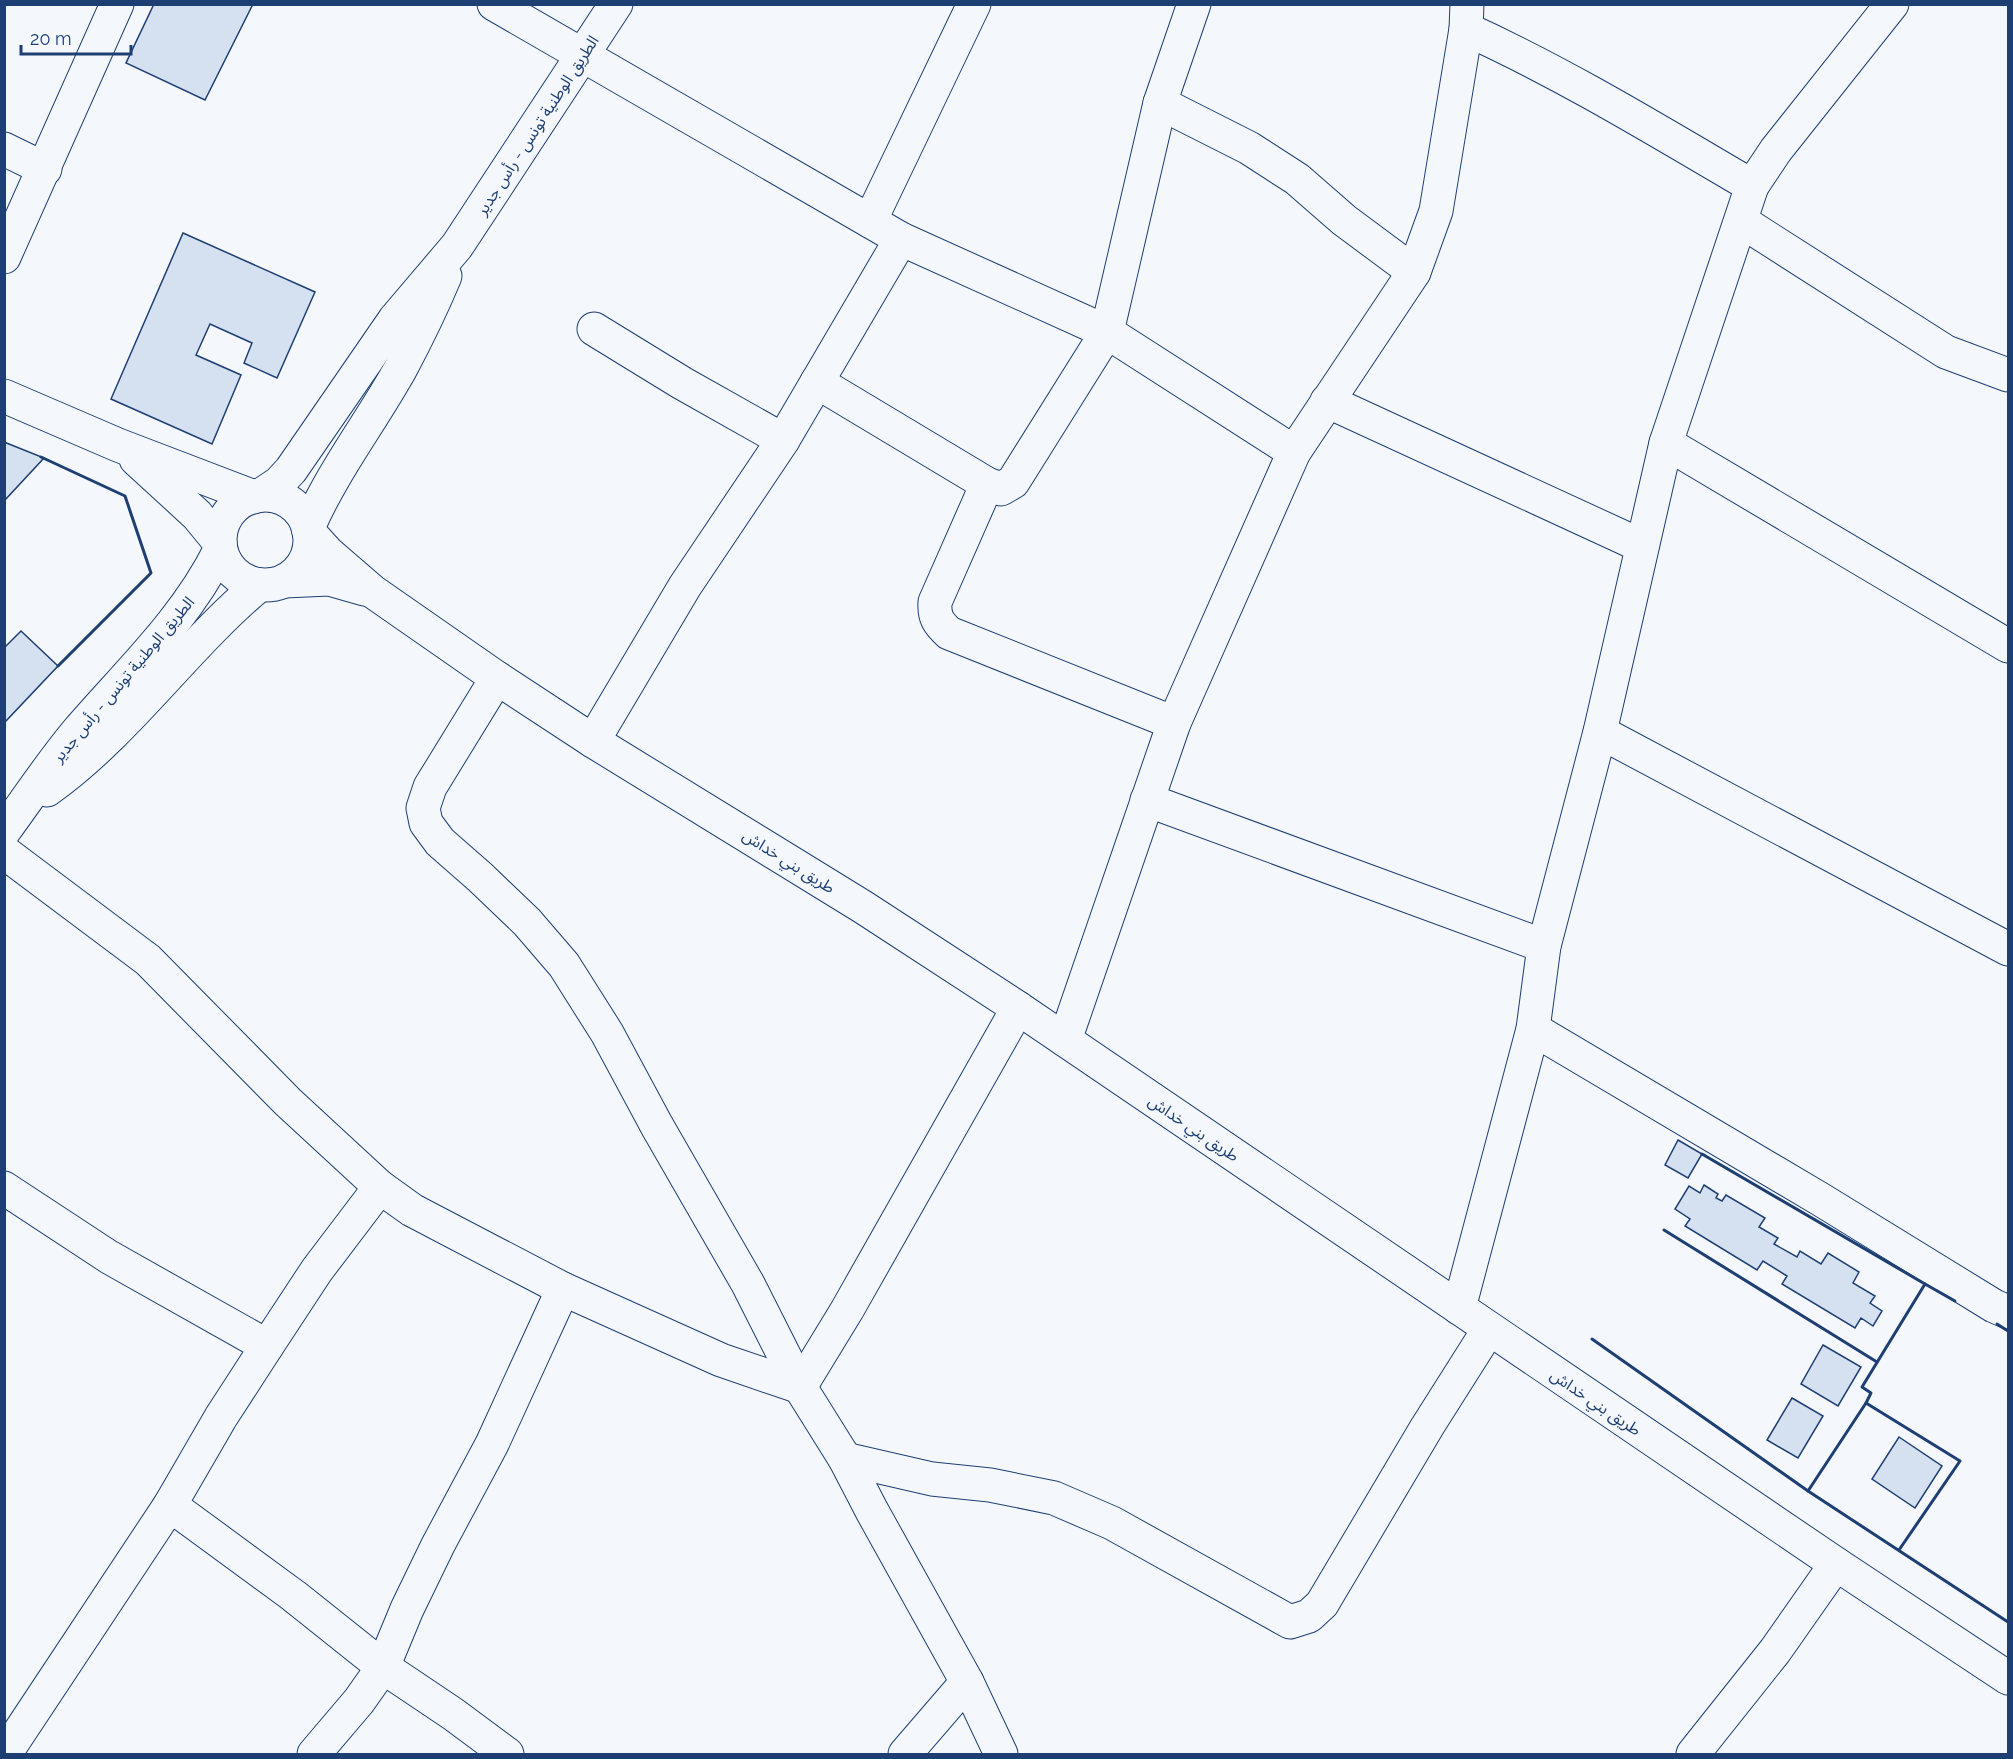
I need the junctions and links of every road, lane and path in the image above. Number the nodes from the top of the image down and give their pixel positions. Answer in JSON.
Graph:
{"nodes":[{"id":1,"x":117,"y":4,"type":"edge"},
{"id":2,"x":494,"y":4,"type":"edge"},
{"id":3,"x":616,"y":4,"type":"edge"},
{"id":4,"x":974,"y":4,"type":"edge"},
{"id":5,"x":1194,"y":4,"type":"edge"},
{"id":6,"x":1893,"y":4,"type":"edge"},
{"id":7,"x":1466,"y":17,"type":"edge"},
{"id":8,"x":583,"y":56,"type":"junction"},
{"id":9,"x":1160,"y":103,"type":"junction"},
{"id":10,"x":4,"y":149,"type":"edge"},
{"id":11,"x":45,"y":169,"type":"junction"},
{"id":12,"x":1752,"y":186,"type":"junction"},
{"id":13,"x":870,"y":221,"type":"junction"},
{"id":14,"x":1741,"y":221,"type":"junction"},
{"id":15,"x":901,"y":239,"type":"junction"},
{"id":16,"x":457,"y":246,"type":"junction"},
{"id":17,"x":4,"y":257,"type":"edge"},
{"id":18,"x":1414,"y":272,"type":"junction"},
{"id":19,"x":594,"y":329,"type":"dead end"},
{"id":20,"x":1107,"y":332,"type":"junction"},
{"id":21,"x":2008,"y":375,"type":"edge"},
{"id":22,"x":817,"y":382,"type":"junction"},
{"id":23,"x":4,"y":396,"type":"edge"},
{"id":24,"x":1327,"y":401,"type":"junction"},
{"id":25,"x":783,"y":440,"type":"junction"},
{"id":26,"x":1666,"y":442,"type":"junction"},
{"id":27,"x":118,"y":445,"type":"junction"},
{"id":28,"x":1294,"y":452,"type":"junction"},
{"id":29,"x":987,"y":484,"type":"junction"},
{"id":30,"x":257,"y":496,"type":"junction"},
{"id":31,"x":308,"y":530,"type":"junction"},
{"id":32,"x":220,"y":546,"type":"junction"},
{"id":33,"x":1642,"y":546,"type":"junction"},
{"id":34,"x":271,"y":583,"type":"junction"},
{"id":35,"x":372,"y":591,"type":"junction"},
{"id":36,"x":2008,"y":646,"type":"edge"},
{"id":37,"x":497,"y":678,"type":"junction"},
{"id":38,"x":1174,"y":723,"type":"junction"},
{"id":39,"x":1600,"y":732,"type":"junction"},
{"id":40,"x":593,"y":741,"type":"junction"},
{"id":41,"x":1147,"y":800,"type":"junction"},
{"id":42,"x":14,"y":818,"type":"edge"},
{"id":43,"x":4,"y":852,"type":"edge"},
{"id":44,"x":1544,"y":946,"type":"junction"},
{"id":45,"x":2008,"y":949,"type":"edge"},
{"id":46,"x":1018,"y":1008,"type":"junction"},
{"id":47,"x":1533,"y":1029,"type":"junction"},
{"id":48,"x":1065,"y":1040,"type":"junction"},
{"id":49,"x":380,"y":1187,"type":"junction"},
{"id":50,"x":4,"y":1188,"type":"edge"},
{"id":51,"x":563,"y":1289,"type":"junction"},
{"id":52,"x":1459,"y":1308,"type":"junction"},
{"id":53,"x":2008,"y":1312,"type":"edge"},
{"id":54,"x":1489,"y":1329,"type":"junction"},
{"id":55,"x":267,"y":1346,"type":"junction"},
{"id":56,"x":800,"y":1387,"type":"junction"},
{"id":57,"x":845,"y":1459,"type":"junction"},
{"id":58,"x":170,"y":1505,"type":"junction"},
{"id":59,"x":1836,"y":1564,"type":"junction"},
{"id":60,"x":383,"y":1667,"type":"junction"},
{"id":61,"x":2008,"y":1678,"type":"edge"},
{"id":62,"x":967,"y":1682,"type":"junction"},
{"id":63,"x":5,"y":1755,"type":"edge"},
{"id":64,"x":314,"y":1755,"type":"edge"},
{"id":65,"x":507,"y":1755,"type":"edge"},
{"id":66,"x":905,"y":1755,"type":"edge"},
{"id":67,"x":1001,"y":1755,"type":"edge"},
{"id":68,"x":1693,"y":1755,"type":"edge"}],
"edges":[{"from":1,"to":11,"type":"street"},
{"from":2,"to":8,"type":"street"},
{"from":3,"to":8,"type":"street","name":"الطريق الوطنية تونس - رأس جدير"},
{"from":4,"to":13,"type":"street"},
{"from":5,"to":9,"type":"street"},
{"from":6,"to":12,"type":"street"},
{"from":7,"to":12,"type":"street"},
{"from":7,"to":18,"type":"street"},
{"from":8,"to":13,"type":"street"},
{"from":8,"to":16,"type":"street","name":"الطريق الوطنية تونس - رأس جدير"},
{"from":9,"to":18,"type":"street"},
{"from":9,"to":20,"type":"street"},
{"from":10,"to":11,"type":"street"},
{"from":11,"to":17,"type":"street"},
{"from":12,"to":14,"type":"street"},
{"from":13,"to":15,"type":"street"},
{"from":14,"to":21,"type":"street"},
{"from":14,"to":26,"type":"street"},
{"from":15,"to":20,"type":"street"},
{"from":15,"to":22,"type":"street"},
{"from":16,"to":30,"type":"street","name":"الطريق الوطنية تونس - رأس جدير"},
{"from":16,"to":31,"type":"street","name":"الطريق الوطنية تونس - رأس جدير"},
{"from":18,"to":24,"type":"street"},
{"from":19,"to":25,"type":"street"},
{"from":20,"to":28,"type":"street"},
{"from":20,"to":29,"type":"street"},
{"from":22,"to":25,"type":"street"},
{"from":22,"to":29,"type":"street"},
{"from":23,"to":27,"type":"street"},
{"from":24,"to":28,"type":"street"},
{"from":24,"to":33,"type":"street"},
{"from":25,"to":40,"type":"street"},
{"from":26,"to":33,"type":"street"},
{"from":26,"to":36,"type":"street"},
{"from":27,"to":30,"type":"street"},
{"from":27,"to":32,"type":"street"},
{"from":28,"to":38,"type":"street"},
{"from":29,"to":38,"type":"street"},
{"from":30,"to":31,"type":"street"},
{"from":30,"to":32,"type":"street"},
{"from":31,"to":34,"type":"street"},
{"from":31,"to":35,"type":"street","name":"طريق بني خداش"},
{"from":32,"to":34,"type":"street"},
{"from":32,"to":42,"type":"street","name":"الطريق الوطنية تونس - رأس جدير"},
{"from":33,"to":39,"type":"street"},
{"from":34,"to":35,"type":"street","name":"طريق بني خداش"},
{"from":34,"to":42,"type":"street","name":"الطريق الوطنية تونس - رأس جدير"},
{"from":35,"to":37,"type":"street","name":"طريق بني خداش"},
{"from":37,"to":40,"type":"street","name":"طريق بني خداش"},
{"from":37,"to":56,"type":"street"},
{"from":38,"to":41,"type":"street"},
{"from":39,"to":44,"type":"street"},
{"from":39,"to":45,"type":"street"},
{"from":40,"to":46,"type":"street","name":"طريق بني خداش"},
{"from":41,"to":44,"type":"street"},
{"from":41,"to":48,"type":"street"},
{"from":43,"to":49,"type":"street"},
{"from":44,"to":47,"type":"street"},
{"from":46,"to":48,"type":"street","name":"طريق بني خداش"},
{"from":46,"to":56,"type":"street"},
{"from":47,"to":52,"type":"street"},
{"from":47,"to":53,"type":"street"},
{"from":48,"to":52,"type":"street","name":"طريق بني خداش"},
{"from":49,"to":51,"type":"street"},
{"from":49,"to":55,"type":"street"},
{"from":50,"to":55,"type":"street"},
{"from":51,"to":56,"type":"street"},
{"from":51,"to":60,"type":"street"},
{"from":52,"to":54,"type":"street","name":"طريق بني خداش"},
{"from":54,"to":57,"type":"street"},
{"from":54,"to":59,"type":"street","name":"طريق بني خداش"},
{"from":55,"to":58,"type":"street"},
{"from":56,"to":57,"type":"street"},
{"from":57,"to":62,"type":"street"},
{"from":58,"to":60,"type":"street"},
{"from":58,"to":63,"type":"street"},
{"from":59,"to":61,"type":"street","name":"طريق بني خداش"},
{"from":59,"to":68,"type":"street"},
{"from":60,"to":64,"type":"street"},
{"from":60,"to":65,"type":"street"},
{"from":62,"to":66,"type":"street"},
{"from":62,"to":67,"type":"street"}]}
